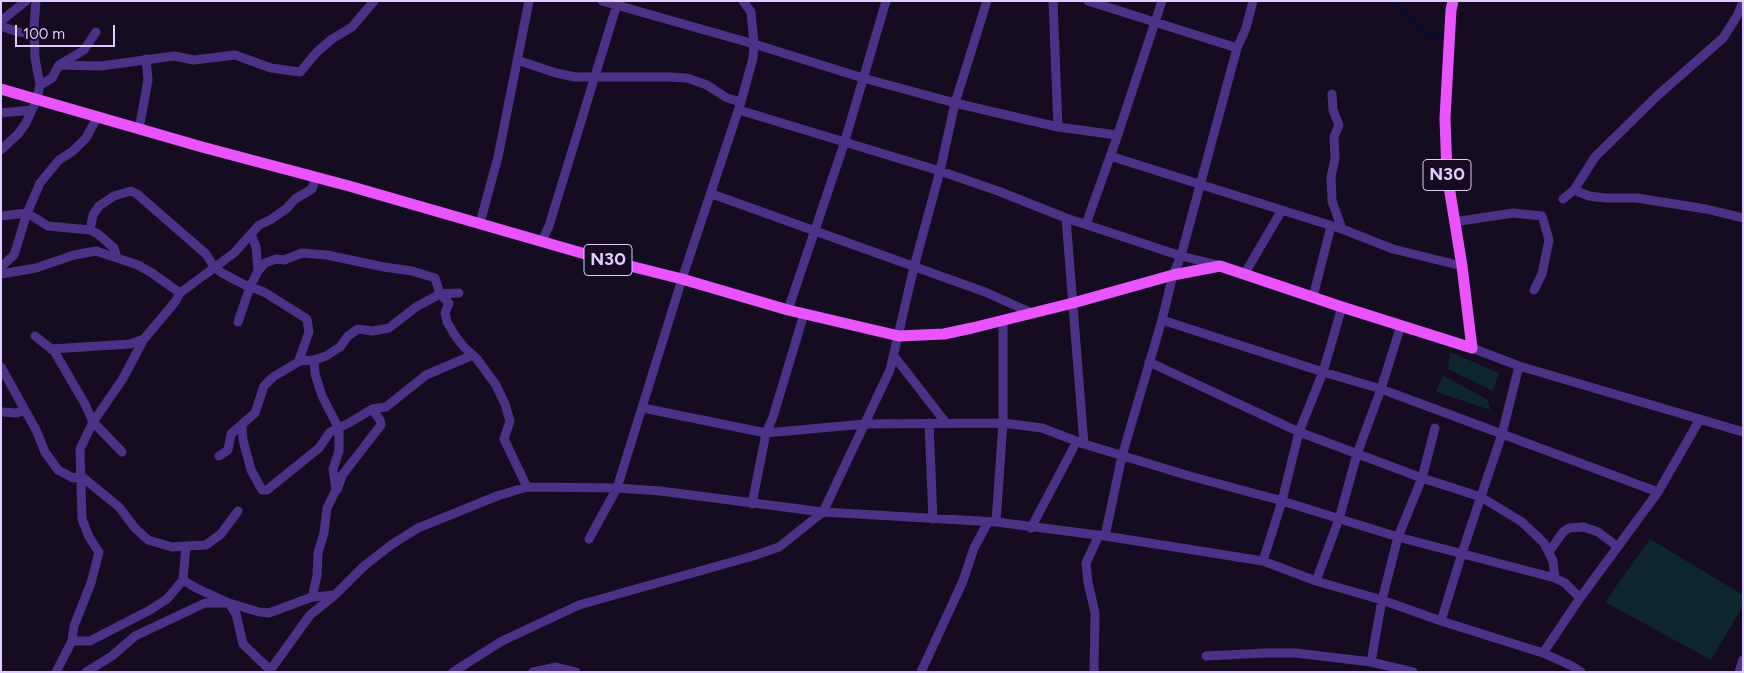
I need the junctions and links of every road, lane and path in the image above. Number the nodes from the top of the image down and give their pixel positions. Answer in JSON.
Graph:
{"nodes":[{"id":1,"x":26,"y":1,"type":"edge"},
{"id":2,"x":36,"y":1,"type":"edge"},
{"id":3,"x":374,"y":1,"type":"edge"},
{"id":4,"x":530,"y":1,"type":"edge"},
{"id":5,"x":602,"y":1,"type":"edge"},
{"id":6,"x":744,"y":1,"type":"edge"},
{"id":7,"x":886,"y":1,"type":"edge"},
{"id":8,"x":987,"y":1,"type":"edge"},
{"id":9,"x":1053,"y":1,"type":"edge"},
{"id":10,"x":1088,"y":1,"type":"edge"},
{"id":11,"x":1162,"y":1,"type":"edge"},
{"id":12,"x":1252,"y":1,"type":"edge"},
{"id":13,"x":1453,"y":1,"type":"edge"},
{"id":14,"x":1743,"y":2,"type":"edge"},
{"id":15,"x":617,"y":4,"type":"edge"},
{"id":16,"x":1,"y":21,"type":"edge"},
{"id":17,"x":1155,"y":21,"type":"junction"},
{"id":18,"x":1,"y":26,"type":"edge"},
{"id":19,"x":96,"y":32,"type":"dead end"},
{"id":20,"x":34,"y":33,"type":"junction"},
{"id":21,"x":754,"y":44,"type":"junction"},
{"id":22,"x":1237,"y":48,"type":"junction"},
{"id":23,"x":146,"y":59,"type":"junction"},
{"id":24,"x":516,"y":60,"type":"junction"},
{"id":25,"x":59,"y":65,"type":"junction"},
{"id":26,"x":595,"y":77,"type":"junction"},
{"id":27,"x":863,"y":78,"type":"junction"},
{"id":28,"x":40,"y":86,"type":"junction"},
{"id":29,"x":1,"y":89,"type":"edge"},
{"id":30,"x":1332,"y":94,"type":"dead end"},
{"id":31,"x":37,"y":99,"type":"junction"},
{"id":32,"x":955,"y":103,"type":"junction"},
{"id":33,"x":740,"y":106,"type":"junction"},
{"id":34,"x":32,"y":110,"type":"junction"},
{"id":35,"x":1,"y":113,"type":"edge"},
{"id":36,"x":98,"y":116,"type":"junction"},
{"id":37,"x":1058,"y":127,"type":"junction"},
{"id":38,"x":139,"y":129,"type":"junction"},
{"id":39,"x":1117,"y":136,"type":"junction"},
{"id":40,"x":844,"y":144,"type":"junction"},
{"id":41,"x":1,"y":150,"type":"edge"},
{"id":42,"x":1110,"y":156,"type":"junction"},
{"id":43,"x":940,"y":171,"type":"junction"},
{"id":44,"x":316,"y":177,"type":"junction"},
{"id":45,"x":1200,"y":185,"type":"junction"},
{"id":46,"x":1574,"y":190,"type":"junction"},
{"id":47,"x":712,"y":194,"type":"junction"},
{"id":48,"x":1563,"y":199,"type":"dead end"},
{"id":49,"x":1282,"y":210,"type":"junction"},
{"id":50,"x":26,"y":212,"type":"junction"},
{"id":51,"x":1,"y":216,"type":"edge"},
{"id":52,"x":1066,"y":218,"type":"junction"},
{"id":53,"x":1743,"y":218,"type":"edge"},
{"id":54,"x":1454,"y":222,"type":"junction"},
{"id":55,"x":480,"y":223,"type":"junction"},
{"id":56,"x":1086,"y":224,"type":"junction"},
{"id":57,"x":1331,"y":226,"type":"junction"},
{"id":58,"x":90,"y":230,"type":"junction"},
{"id":59,"x":1342,"y":230,"type":"junction"},
{"id":60,"x":816,"y":231,"type":"junction"},
{"id":61,"x":251,"y":234,"type":"junction"},
{"id":62,"x":542,"y":241,"type":"junction"},
{"id":63,"x":1181,"y":256,"type":"junction"},
{"id":64,"x":117,"y":258,"type":"junction"},
{"id":65,"x":1220,"y":266,"type":"junction"},
{"id":66,"x":1462,"y":266,"type":"junction"},
{"id":67,"x":1,"y":267,"type":"edge"},
{"id":68,"x":214,"y":267,"type":"junction"},
{"id":69,"x":914,"y":267,"type":"junction"},
{"id":70,"x":258,"y":271,"type":"junction"},
{"id":71,"x":1244,"y":273,"type":"junction"},
{"id":72,"x":1,"y":274,"type":"edge"},
{"id":73,"x":1174,"y":275,"type":"junction"},
{"id":74,"x":682,"y":279,"type":"junction"},
{"id":75,"x":250,"y":287,"type":"junction"},
{"id":76,"x":1534,"y":290,"type":"dead end"},
{"id":77,"x":180,"y":293,"type":"junction"},
{"id":78,"x":459,"y":293,"type":"dead end"},
{"id":79,"x":440,"y":294,"type":"junction"},
{"id":80,"x":1313,"y":297,"type":"junction"},
{"id":81,"x":1073,"y":303,"type":"junction"},
{"id":82,"x":1342,"y":307,"type":"junction"},
{"id":83,"x":788,"y":310,"type":"junction"},
{"id":84,"x":1032,"y":313,"type":"junction"},
{"id":85,"x":804,"y":314,"type":"junction"},
{"id":86,"x":1003,"y":320,"type":"junction"},
{"id":87,"x":1162,"y":320,"type":"junction"},
{"id":88,"x":238,"y":322,"type":"dead end"},
{"id":89,"x":1401,"y":325,"type":"junction"},
{"id":90,"x":35,"y":336,"type":"dead end"},
{"id":91,"x":899,"y":336,"type":"junction"},
{"id":92,"x":144,"y":339,"type":"junction"},
{"id":93,"x":1472,"y":348,"type":"junction"},
{"id":94,"x":51,"y":349,"type":"junction"},
{"id":95,"x":474,"y":355,"type":"junction"},
{"id":96,"x":894,"y":356,"type":"junction"},
{"id":97,"x":314,"y":360,"type":"junction"},
{"id":98,"x":300,"y":361,"type":"junction"},
{"id":99,"x":1149,"y":362,"type":"junction"},
{"id":100,"x":1,"y":366,"type":"edge"},
{"id":101,"x":1519,"y":366,"type":"junction"},
{"id":102,"x":1323,"y":372,"type":"junction"},
{"id":103,"x":1381,"y":389,"type":"junction"},
{"id":104,"x":643,"y":408,"type":"junction"},
{"id":105,"x":372,"y":409,"type":"junction"},
{"id":106,"x":24,"y":410,"type":"junction"},
{"id":107,"x":1,"y":412,"type":"edge"},
{"id":108,"x":1700,"y":419,"type":"junction"},
{"id":109,"x":94,"y":422,"type":"junction"},
{"id":110,"x":929,"y":423,"type":"junction"},
{"id":111,"x":946,"y":423,"type":"junction"},
{"id":112,"x":1003,"y":423,"type":"junction"},
{"id":113,"x":242,"y":424,"type":"junction"},
{"id":114,"x":865,"y":424,"type":"junction"},
{"id":115,"x":1435,"y":428,"type":"dead end"},
{"id":116,"x":339,"y":429,"type":"junction"},
{"id":117,"x":766,"y":432,"type":"junction"},
{"id":118,"x":1299,"y":432,"type":"junction"},
{"id":119,"x":1743,"y":432,"type":"edge"},
{"id":120,"x":1502,"y":434,"type":"junction"},
{"id":121,"x":1080,"y":442,"type":"junction"},
{"id":122,"x":122,"y":452,"type":"dead end"},
{"id":123,"x":1357,"y":454,"type":"junction"},
{"id":124,"x":219,"y":456,"type":"dead end"},
{"id":125,"x":1122,"y":456,"type":"junction"},
{"id":126,"x":81,"y":476,"type":"junction"},
{"id":127,"x":1422,"y":478,"type":"junction"},
{"id":128,"x":527,"y":487,"type":"junction"},
{"id":129,"x":617,"y":488,"type":"junction"},
{"id":130,"x":336,"y":490,"type":"junction"},
{"id":131,"x":1658,"y":492,"type":"junction"},
{"id":132,"x":1481,"y":497,"type":"junction"},
{"id":133,"x":1282,"y":501,"type":"junction"},
{"id":134,"x":752,"y":504,"type":"junction"},
{"id":135,"x":238,"y":511,"type":"dead end"},
{"id":136,"x":823,"y":512,"type":"junction"},
{"id":137,"x":1339,"y":518,"type":"junction"},
{"id":138,"x":933,"y":519,"type":"junction"},
{"id":139,"x":992,"y":522,"type":"junction"},
{"id":140,"x":1031,"y":528,"type":"junction"},
{"id":141,"x":1102,"y":536,"type":"junction"},
{"id":142,"x":1398,"y":536,"type":"junction"},
{"id":143,"x":590,"y":539,"type":"dead end"},
{"id":144,"x":186,"y":546,"type":"junction"},
{"id":145,"x":1618,"y":547,"type":"junction"},
{"id":146,"x":1549,"y":552,"type":"junction"},
{"id":147,"x":1462,"y":553,"type":"junction"},
{"id":148,"x":1263,"y":561,"type":"junction"},
{"id":149,"x":1555,"y":578,"type":"junction"},
{"id":150,"x":183,"y":580,"type":"junction"},
{"id":151,"x":1316,"y":582,"type":"junction"},
{"id":152,"x":335,"y":595,"type":"junction"},
{"id":153,"x":312,"y":597,"type":"junction"},
{"id":154,"x":1580,"y":598,"type":"junction"},
{"id":155,"x":1382,"y":600,"type":"junction"},
{"id":156,"x":229,"y":603,"type":"junction"},
{"id":157,"x":1441,"y":621,"type":"junction"},
{"id":158,"x":72,"y":641,"type":"junction"},
{"id":159,"x":1542,"y":654,"type":"junction"},
{"id":160,"x":1206,"y":656,"type":"dead end"},
{"id":161,"x":1743,"y":660,"type":"edge"},
{"id":162,"x":1371,"y":662,"type":"junction"},
{"id":163,"x":270,"y":671,"type":"edge"},
{"id":164,"x":56,"y":672,"type":"edge"},
{"id":165,"x":86,"y":672,"type":"edge"},
{"id":166,"x":453,"y":672,"type":"edge"},
{"id":167,"x":533,"y":672,"type":"edge"},
{"id":168,"x":576,"y":672,"type":"edge"},
{"id":169,"x":921,"y":672,"type":"edge"},
{"id":170,"x":1094,"y":672,"type":"edge"},
{"id":171,"x":1413,"y":672,"type":"edge"},
{"id":172,"x":1581,"y":672,"type":"edge"},
{"id":173,"x":1738,"y":672,"type":"edge"}],
"edges":[{"from":1,"to":16,"type":"street"},
{"from":2,"to":20,"type":"street"},
{"from":3,"to":23,"type":"street"},
{"from":4,"to":24,"type":"street"},
{"from":5,"to":15,"type":"street"},
{"from":6,"to":21,"type":"street"},
{"from":7,"to":27,"type":"street"},
{"from":8,"to":32,"type":"street"},
{"from":9,"to":37,"type":"street"},
{"from":10,"to":17,"type":"street"},
{"from":11,"to":17,"type":"street"},
{"from":12,"to":22,"type":"street"},
{"from":13,"to":54,"type":"main road","number":"N30"},
{"from":14,"to":46,"type":"street"},
{"from":15,"to":21,"type":"street"},
{"from":15,"to":26,"type":"street"},
{"from":17,"to":22,"type":"street"},
{"from":17,"to":39,"type":"street"},
{"from":18,"to":20,"type":"street"},
{"from":19,"to":25,"type":"street"},
{"from":20,"to":28,"type":"street"},
{"from":21,"to":27,"type":"street"},
{"from":21,"to":33,"type":"street"},
{"from":22,"to":45,"type":"street"},
{"from":23,"to":25,"type":"street"},
{"from":23,"to":38,"type":"street"},
{"from":24,"to":26,"type":"street"},
{"from":24,"to":55,"type":"street"},
{"from":25,"to":28,"type":"street"},
{"from":26,"to":33,"type":"street"},
{"from":26,"to":62,"type":"street"},
{"from":27,"to":32,"type":"street"},
{"from":27,"to":40,"type":"street"},
{"from":28,"to":31,"type":"street"},
{"from":29,"to":31,"type":"main road","number":"N30"},
{"from":30,"to":59,"type":"street"},
{"from":31,"to":34,"type":"street"},
{"from":31,"to":36,"type":"main road","number":"N30"},
{"from":32,"to":37,"type":"street"},
{"from":32,"to":43,"type":"street"},
{"from":33,"to":40,"type":"street"},
{"from":33,"to":47,"type":"street"},
{"from":34,"to":35,"type":"street"},
{"from":34,"to":41,"type":"street"},
{"from":36,"to":38,"type":"main road","number":"N30"},
{"from":36,"to":50,"type":"street"},
{"from":37,"to":39,"type":"street"},
{"from":38,"to":44,"type":"main road","number":"N30"},
{"from":39,"to":42,"type":"street"},
{"from":40,"to":43,"type":"street"},
{"from":40,"to":60,"type":"street"},
{"from":42,"to":45,"type":"street"},
{"from":42,"to":56,"type":"street"},
{"from":43,"to":52,"type":"street"},
{"from":43,"to":69,"type":"street"},
{"from":44,"to":55,"type":"main road","number":"N30"},
{"from":44,"to":61,"type":"street"},
{"from":45,"to":49,"type":"street"},
{"from":45,"to":63,"type":"street"},
{"from":46,"to":48,"type":"street"},
{"from":46,"to":53,"type":"street"},
{"from":47,"to":60,"type":"street"},
{"from":47,"to":74,"type":"street"},
{"from":49,"to":57,"type":"street"},
{"from":49,"to":71,"type":"street"},
{"from":50,"to":51,"type":"street"},
{"from":50,"to":58,"type":"street"},
{"from":50,"to":67,"type":"street"},
{"from":52,"to":56,"type":"street"},
{"from":52,"to":81,"type":"street"},
{"from":54,"to":66,"type":"main road","number":"N30"},
{"from":54,"to":76,"type":"street"},
{"from":55,"to":62,"type":"main road","number":"N30"},
{"from":56,"to":63,"type":"street"},
{"from":57,"to":59,"type":"street"},
{"from":57,"to":80,"type":"street"},
{"from":58,"to":64,"type":"street"},
{"from":58,"to":68,"type":"street"},
{"from":59,"to":66,"type":"street"},
{"from":60,"to":69,"type":"street"},
{"from":60,"to":83,"type":"street"},
{"from":61,"to":68,"type":"street"},
{"from":61,"to":70,"type":"street"},
{"from":62,"to":74,"type":"main road","number":"N30"},
{"from":63,"to":65,"type":"street"},
{"from":63,"to":73,"type":"street"},
{"from":64,"to":72,"type":"street"},
{"from":64,"to":77,"type":"street"},
{"from":65,"to":71,"type":"main road","number":"N30"},
{"from":65,"to":73,"type":"main road","number":"N30"},
{"from":66,"to":93,"type":"main road","number":"N30"},
{"from":68,"to":75,"type":"street"},
{"from":68,"to":77,"type":"street"},
{"from":69,"to":84,"type":"street"},
{"from":69,"to":91,"type":"street"},
{"from":70,"to":75,"type":"street"},
{"from":70,"to":79,"type":"street"},
{"from":71,"to":80,"type":"main road","number":"N30"},
{"from":73,"to":81,"type":"main road","number":"N30"},
{"from":73,"to":87,"type":"street"},
{"from":74,"to":83,"type":"main road","number":"N30"},
{"from":74,"to":104,"type":"street"},
{"from":75,"to":88,"type":"street"},
{"from":75,"to":98,"type":"street"},
{"from":77,"to":92,"type":"street"},
{"from":78,"to":79,"type":"street"},
{"from":79,"to":95,"type":"street"},
{"from":79,"to":97,"type":"street"},
{"from":80,"to":82,"type":"main road","number":"N30"},
{"from":81,"to":84,"type":"main road","number":"N30"},
{"from":81,"to":121,"type":"street"},
{"from":82,"to":89,"type":"main road","number":"N30"},
{"from":82,"to":102,"type":"street"},
{"from":83,"to":85,"type":"main road","number":"N30"},
{"from":84,"to":86,"type":"main road","number":"N30"},
{"from":85,"to":91,"type":"main road","number":"N30"},
{"from":85,"to":117,"type":"street"},
{"from":86,"to":91,"type":"main road","number":"N30"},
{"from":86,"to":112,"type":"street"},
{"from":87,"to":99,"type":"street"},
{"from":87,"to":102,"type":"street"},
{"from":89,"to":93,"type":"main road","number":"N30"},
{"from":89,"to":103,"type":"street"},
{"from":90,"to":94,"type":"street"},
{"from":91,"to":96,"type":"street"},
{"from":92,"to":94,"type":"street"},
{"from":92,"to":109,"type":"street"},
{"from":93,"to":101,"type":"street"},
{"from":94,"to":109,"type":"street"},
{"from":95,"to":105,"type":"street"},
{"from":95,"to":128,"type":"street"},
{"from":96,"to":111,"type":"street"},
{"from":96,"to":114,"type":"street"},
{"from":97,"to":98,"type":"street"},
{"from":97,"to":116,"type":"street"},
{"from":98,"to":113,"type":"street"},
{"from":99,"to":118,"type":"street"},
{"from":99,"to":125,"type":"street"},
{"from":100,"to":106,"type":"street"},
{"from":101,"to":108,"type":"street"},
{"from":101,"to":120,"type":"street"},
{"from":102,"to":103,"type":"street"},
{"from":102,"to":118,"type":"street"},
{"from":103,"to":120,"type":"street"},
{"from":103,"to":123,"type":"street"},
{"from":104,"to":117,"type":"street"},
{"from":104,"to":129,"type":"street"},
{"from":105,"to":116,"type":"street"},
{"from":105,"to":130,"type":"street"},
{"from":106,"to":107,"type":"street"},
{"from":106,"to":126,"type":"street"},
{"from":108,"to":119,"type":"street"},
{"from":108,"to":131,"type":"street"},
{"from":109,"to":122,"type":"street"},
{"from":109,"to":126,"type":"street"},
{"from":110,"to":111,"type":"street"},
{"from":110,"to":114,"type":"street"},
{"from":110,"to":138,"type":"street"},
{"from":111,"to":112,"type":"street"},
{"from":112,"to":121,"type":"street"},
{"from":112,"to":139,"type":"street"},
{"from":113,"to":116,"type":"street"},
{"from":113,"to":124,"type":"street"},
{"from":114,"to":117,"type":"street"},
{"from":114,"to":136,"type":"street"},
{"from":115,"to":127,"type":"street"},
{"from":116,"to":130,"type":"street"},
{"from":117,"to":134,"type":"street"},
{"from":118,"to":123,"type":"street"},
{"from":118,"to":133,"type":"street"},
{"from":120,"to":131,"type":"street"},
{"from":120,"to":132,"type":"street"},
{"from":121,"to":125,"type":"street"},
{"from":121,"to":140,"type":"street"},
{"from":123,"to":127,"type":"street"},
{"from":123,"to":137,"type":"street"},
{"from":125,"to":133,"type":"street"},
{"from":125,"to":141,"type":"street"},
{"from":126,"to":144,"type":"street"},
{"from":126,"to":158,"type":"street"},
{"from":127,"to":132,"type":"street"},
{"from":127,"to":142,"type":"street"},
{"from":128,"to":129,"type":"street"},
{"from":128,"to":152,"type":"street"},
{"from":129,"to":134,"type":"street"},
{"from":129,"to":143,"type":"street"},
{"from":130,"to":153,"type":"street"},
{"from":131,"to":145,"type":"street"},
{"from":132,"to":146,"type":"street"},
{"from":132,"to":147,"type":"street"},
{"from":133,"to":137,"type":"street"},
{"from":133,"to":148,"type":"street"},
{"from":134,"to":136,"type":"street"},
{"from":135,"to":144,"type":"street"},
{"from":136,"to":138,"type":"street"},
{"from":136,"to":166,"type":"street"},
{"from":137,"to":142,"type":"street"},
{"from":137,"to":151,"type":"street"},
{"from":138,"to":139,"type":"street"},
{"from":139,"to":140,"type":"street"},
{"from":139,"to":169,"type":"street"},
{"from":140,"to":141,"type":"street"},
{"from":141,"to":148,"type":"street"},
{"from":141,"to":170,"type":"street"},
{"from":142,"to":147,"type":"street"},
{"from":142,"to":155,"type":"street"},
{"from":144,"to":150,"type":"street"},
{"from":145,"to":146,"type":"street"},
{"from":145,"to":154,"type":"street"},
{"from":146,"to":149,"type":"street"},
{"from":147,"to":149,"type":"street"},
{"from":147,"to":157,"type":"street"},
{"from":148,"to":151,"type":"street"},
{"from":149,"to":154,"type":"street"},
{"from":150,"to":156,"type":"street"},
{"from":150,"to":158,"type":"street"},
{"from":151,"to":155,"type":"street"},
{"from":152,"to":153,"type":"street"},
{"from":152,"to":163,"type":"street"},
{"from":153,"to":156,"type":"street"},
{"from":154,"to":159,"type":"street"},
{"from":155,"to":157,"type":"street"},
{"from":155,"to":162,"type":"street"},
{"from":156,"to":163,"type":"street"},
{"from":156,"to":165,"type":"street"},
{"from":157,"to":159,"type":"street"},
{"from":158,"to":164,"type":"street"},
{"from":159,"to":172,"type":"street"},
{"from":160,"to":162,"type":"street"},
{"from":161,"to":173,"type":"street"},
{"from":162,"to":171,"type":"street"},
{"from":167,"to":168,"type":"street"}]}
